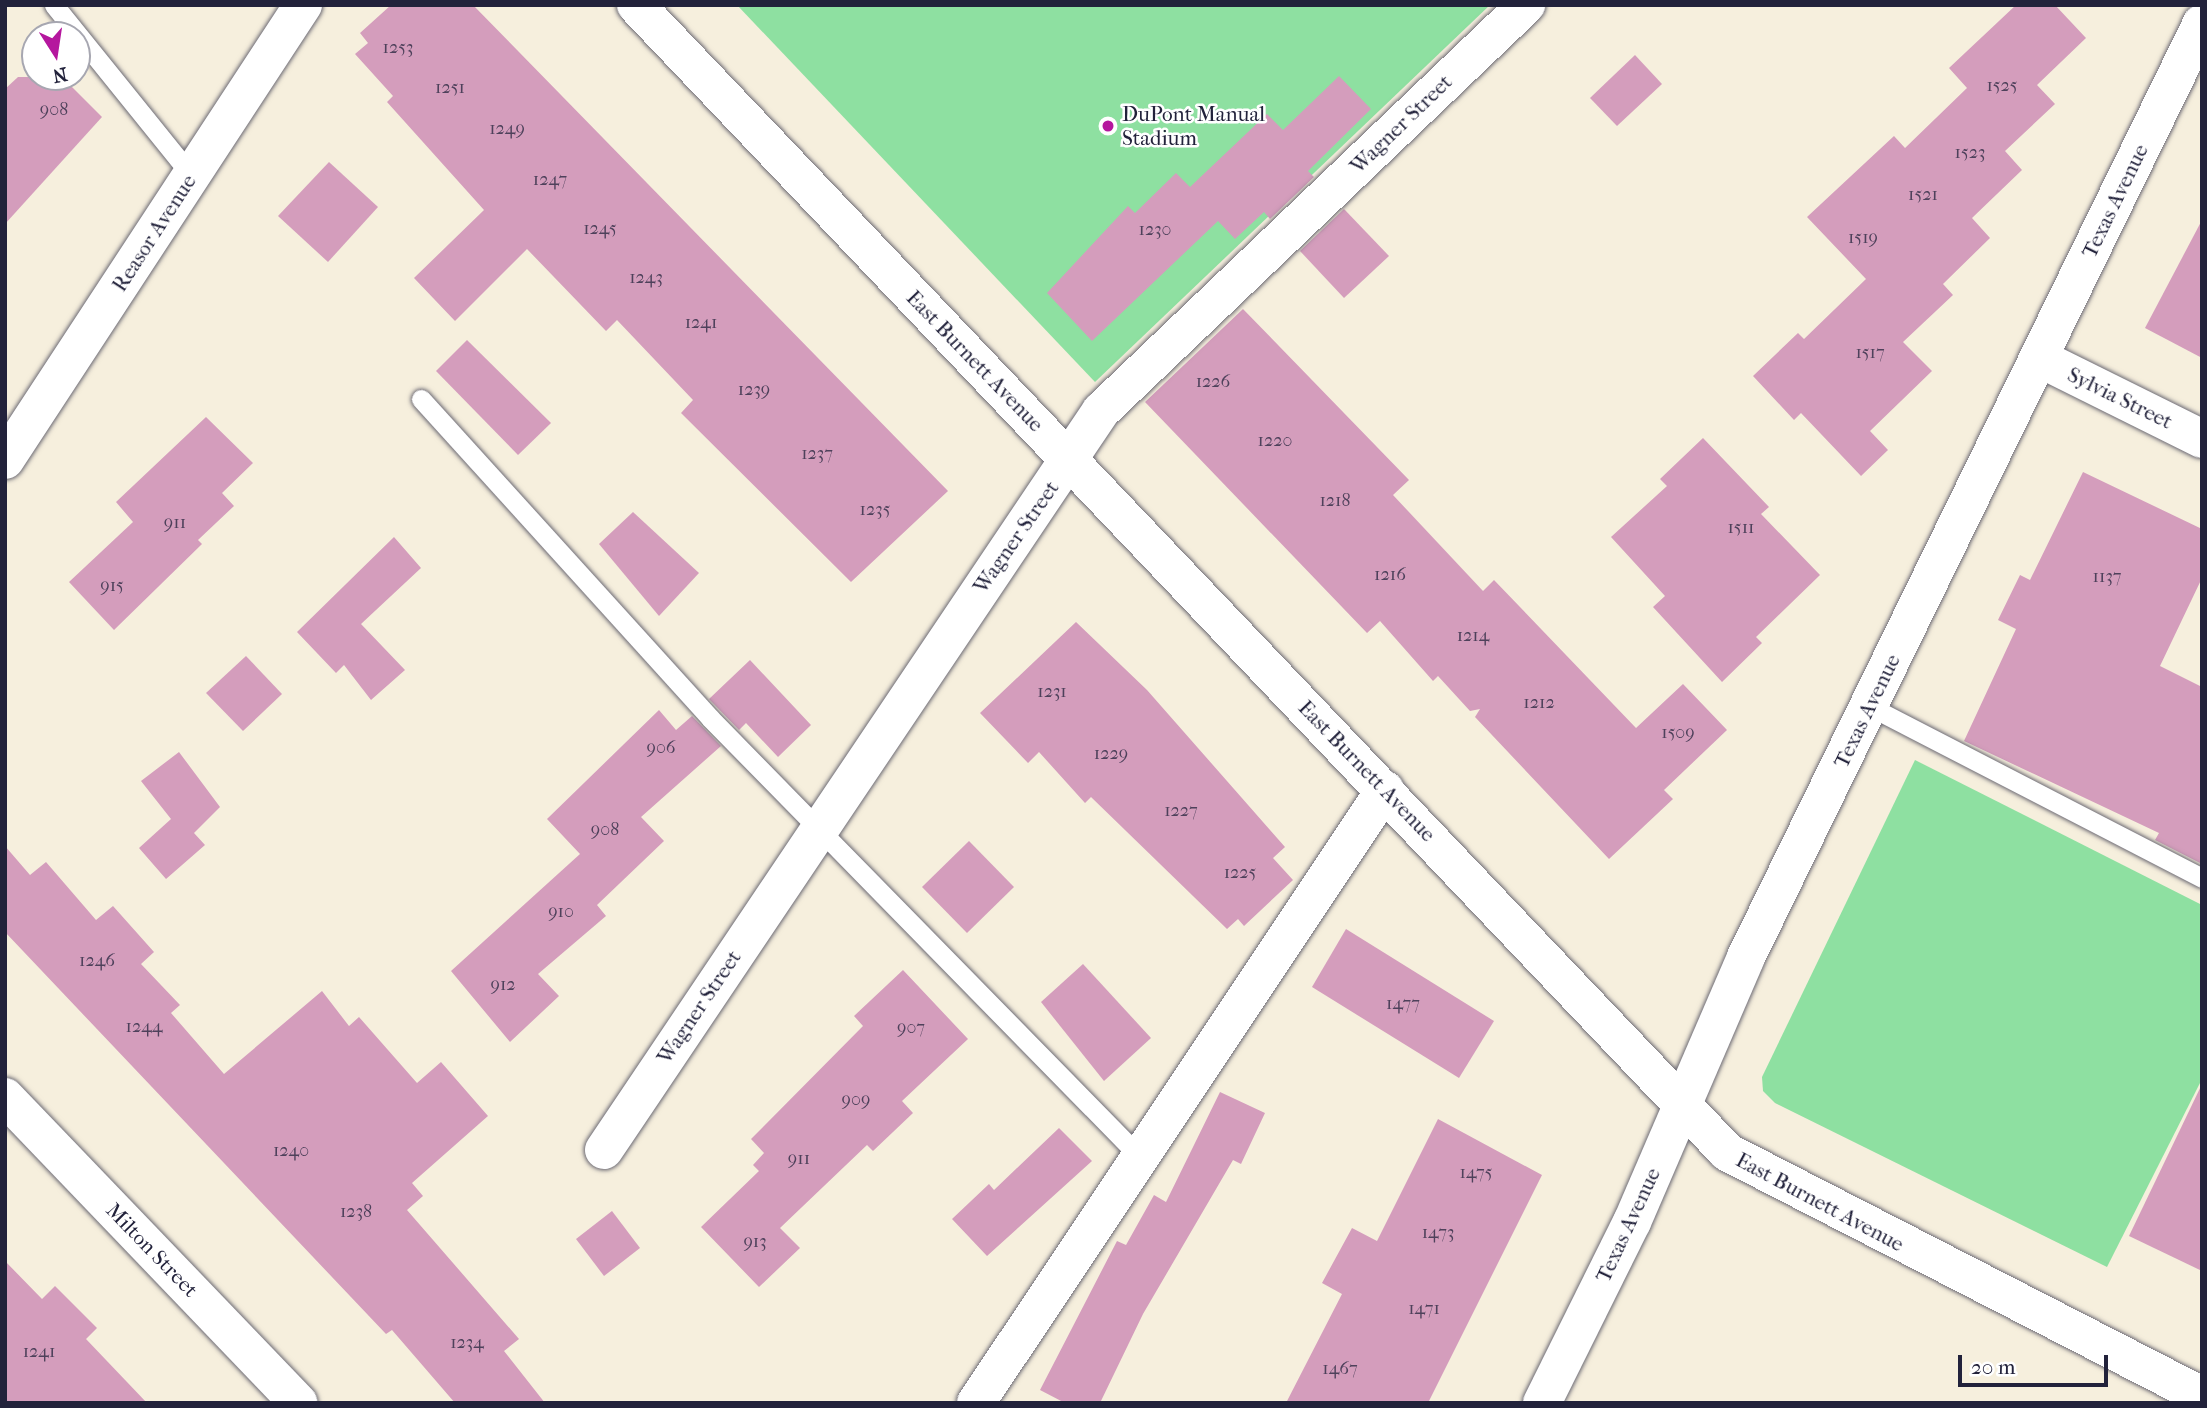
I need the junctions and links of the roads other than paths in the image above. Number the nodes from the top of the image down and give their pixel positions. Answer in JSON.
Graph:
{"nodes":[{"id":1,"x":54,"y":5,"type":"edge"},
{"id":2,"x":303,"y":5,"type":"edge"},
{"id":3,"x":636,"y":5,"type":"edge"},
{"id":4,"x":1525,"y":5,"type":"edge"},
{"id":5,"x":2202,"y":23,"type":"edge"},
{"id":6,"x":192,"y":176,"type":"junction"},
{"id":7,"x":2039,"y":358,"type":"junction"},
{"id":8,"x":421,"y":399,"type":"dead end"},
{"id":9,"x":2202,"y":439,"type":"edge"},
{"id":10,"x":5,"y":460,"type":"edge"},
{"id":11,"x":1070,"y":460,"type":"junction"},
{"id":12,"x":1869,"y":706,"type":"junction"},
{"id":13,"x":1385,"y":790,"type":"junction"},
{"id":14,"x":819,"y":826,"type":"junction"},
{"id":15,"x":2202,"y":878,"type":"edge"},
{"id":16,"x":5,"y":1097,"type":"edge"},
{"id":17,"x":1684,"y":1103,"type":"junction"},
{"id":18,"x":604,"y":1150,"type":"dead end"},
{"id":19,"x":1140,"y":1157,"type":"junction"},
{"id":20,"x":2202,"y":1396,"type":"edge"},
{"id":21,"x":298,"y":1403,"type":"edge"},
{"id":22,"x":976,"y":1403,"type":"edge"},
{"id":23,"x":1542,"y":1403,"type":"edge"}],
"edges":[{"from":1,"to":6,"type":"lane"},
{"from":2,"to":6,"type":"street","name":"Reasor Avenue"},
{"from":3,"to":11,"type":"street","name":"East Burnett Avenue"},
{"from":4,"to":11,"type":"street","name":"Wagner Street"},
{"from":5,"to":7,"type":"street","name":"Texas Avenue"},
{"from":6,"to":10,"type":"street","name":"Reasor Avenue"},
{"from":7,"to":9,"type":"street","name":"Sylvia Street"},
{"from":7,"to":12,"type":"street","name":"Texas Avenue"},
{"from":8,"to":14,"type":"lane"},
{"from":11,"to":13,"type":"street","name":"East Burnett Avenue"},
{"from":11,"to":14,"type":"street","name":"Wagner Street"},
{"from":12,"to":15,"type":"lane"},
{"from":12,"to":17,"type":"street","name":"Texas Avenue"},
{"from":13,"to":17,"type":"street","name":"East Burnett Avenue"},
{"from":13,"to":19,"type":"street"},
{"from":14,"to":18,"type":"street","name":"Wagner Street"},
{"from":14,"to":19,"type":"lane"},
{"from":16,"to":21,"type":"street","name":"Milton Street"},
{"from":17,"to":20,"type":"street","name":"East Burnett Avenue"},
{"from":17,"to":23,"type":"street","name":"Texas Avenue"},
{"from":19,"to":22,"type":"street"}]}
